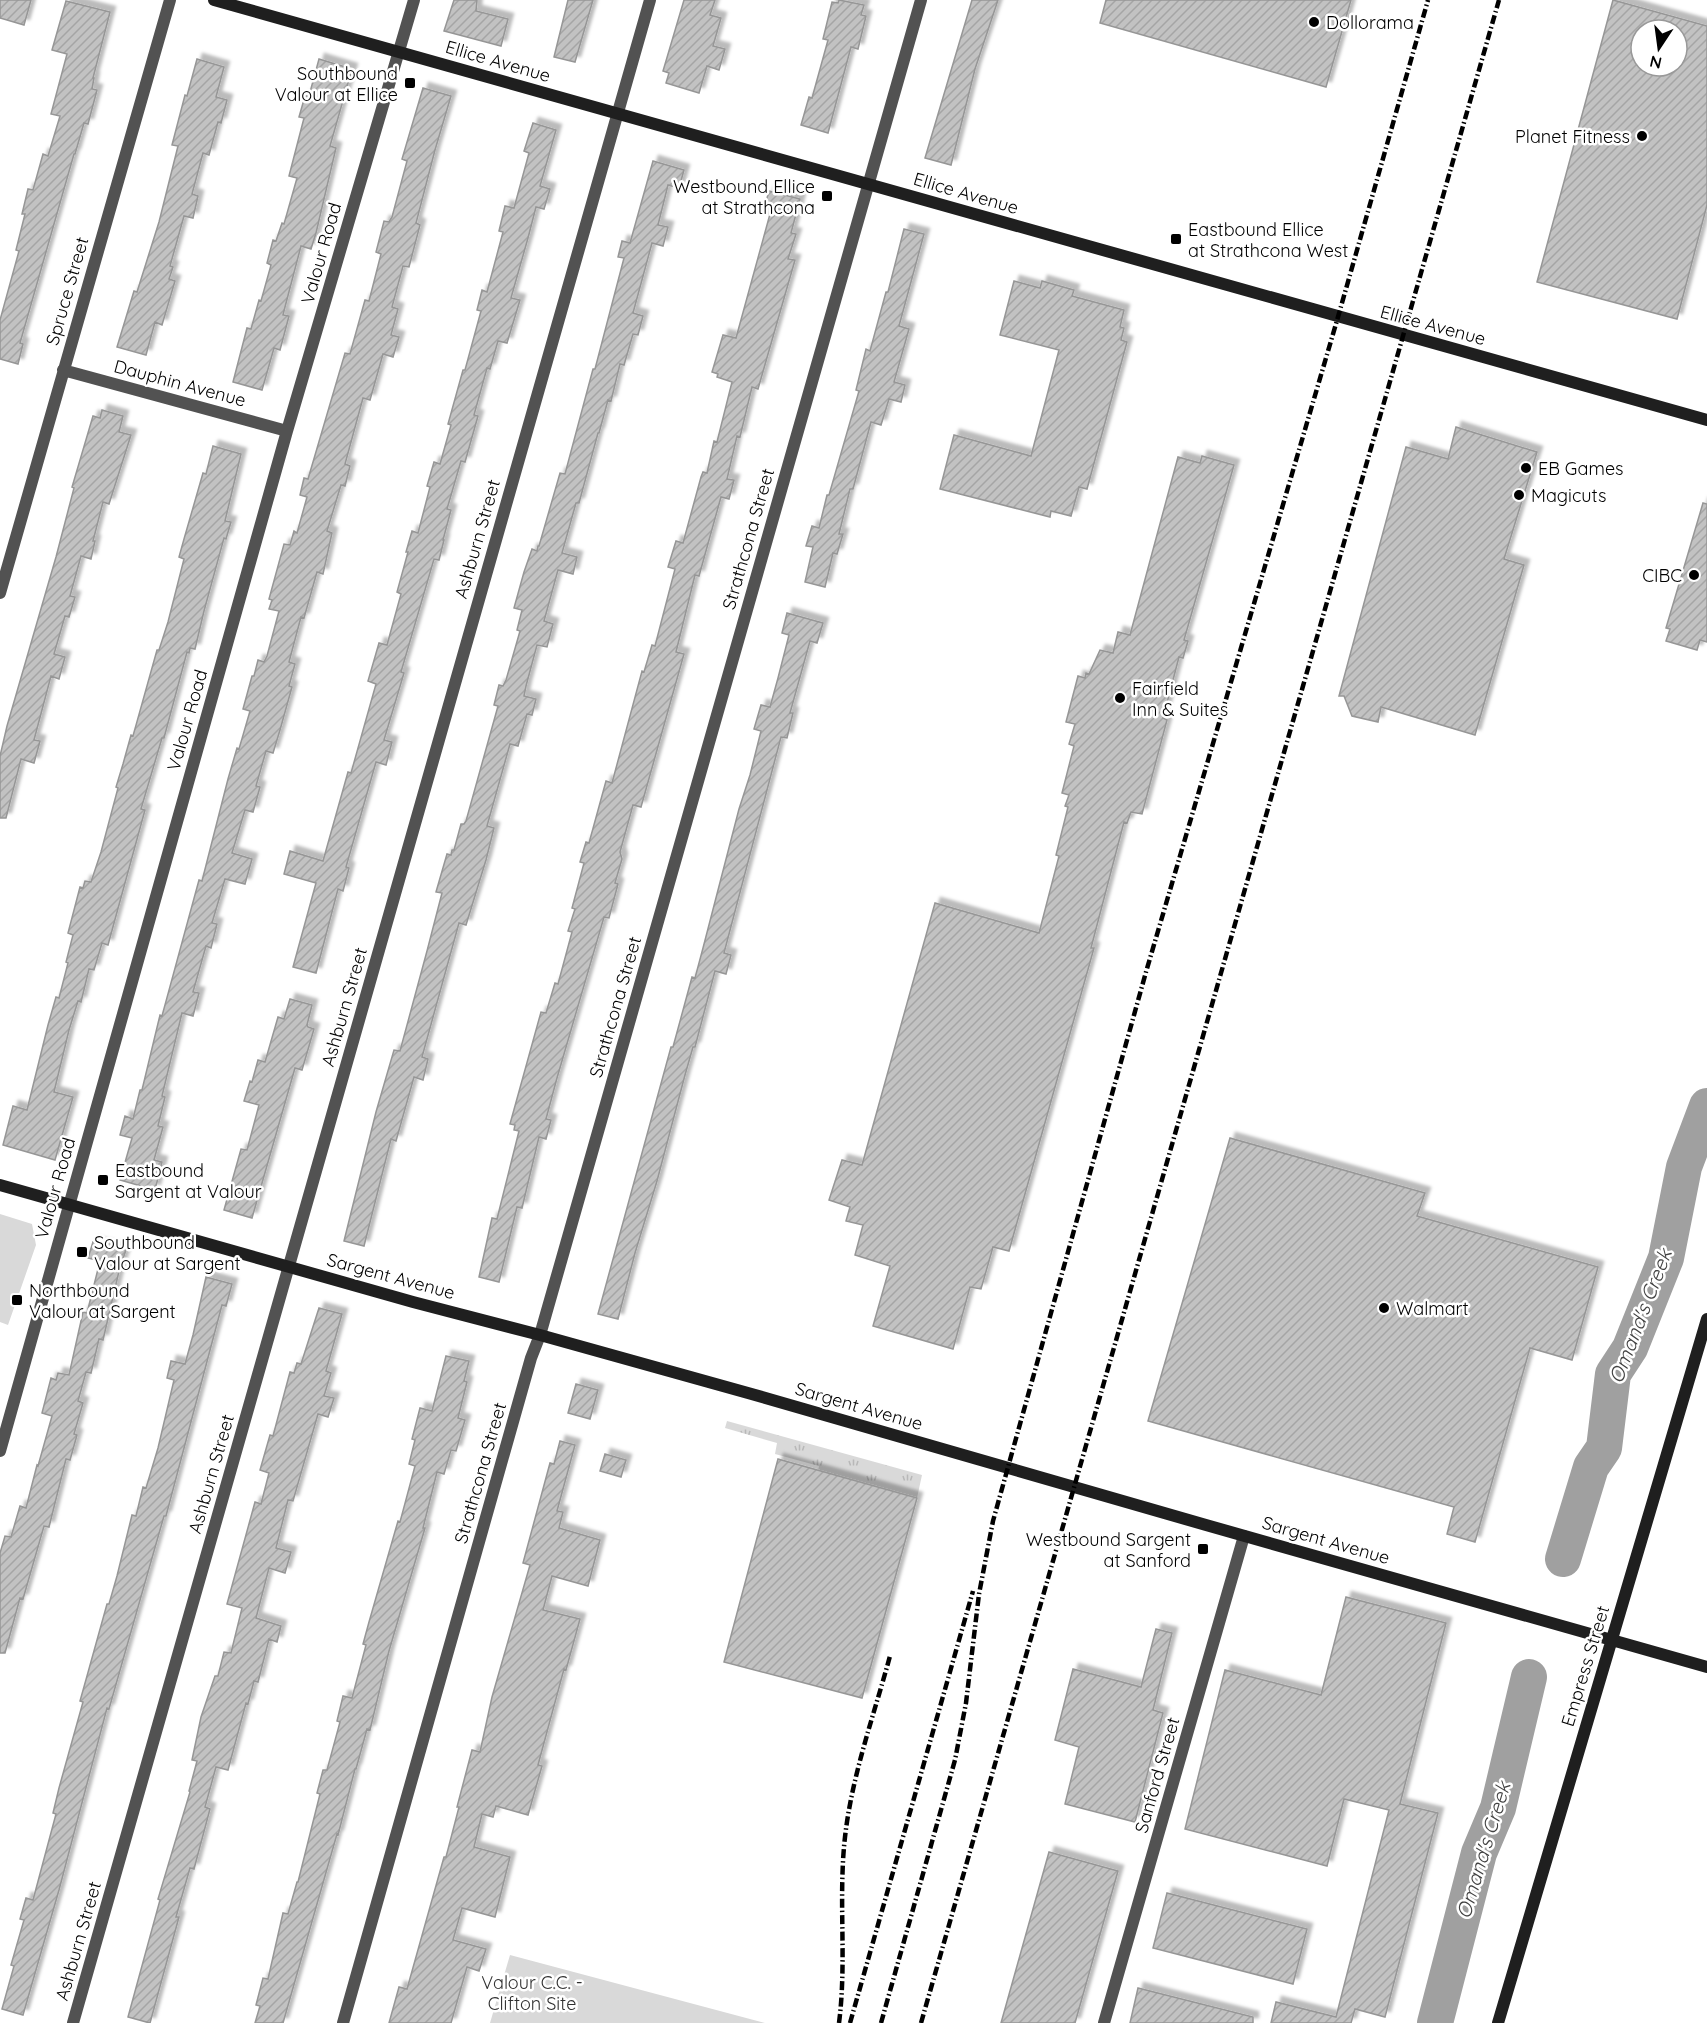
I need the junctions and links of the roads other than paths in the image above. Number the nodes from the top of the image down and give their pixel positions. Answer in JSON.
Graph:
{"nodes":[{"id":1,"x":170,"y":0,"type":"edge"},
{"id":2,"x":214,"y":0,"type":"edge"},
{"id":3,"x":414,"y":0,"type":"edge"},
{"id":4,"x":650,"y":0,"type":"edge"},
{"id":5,"x":921,"y":0,"type":"edge"},
{"id":6,"x":399,"y":52,"type":"junction"},
{"id":7,"x":617,"y":114,"type":"junction"},
{"id":8,"x":869,"y":183,"type":"junction"},
{"id":9,"x":63,"y":370,"type":"junction"},
{"id":10,"x":1707,"y":420,"type":"edge"},
{"id":11,"x":287,"y":431,"type":"junction"},
{"id":12,"x":0,"y":593,"type":"edge"},
{"id":13,"x":0,"y":1185,"type":"edge"},
{"id":14,"x":69,"y":1204,"type":"junction"},
{"id":15,"x":289,"y":1267,"type":"junction"},
{"id":16,"x":1707,"y":1319,"type":"edge"},
{"id":17,"x":540,"y":1335,"type":"junction"},
{"id":18,"x":0,"y":1451,"type":"edge"},
{"id":19,"x":1244,"y":1536,"type":"junction"},
{"id":20,"x":1612,"y":1640,"type":"junction"},
{"id":21,"x":1707,"y":1667,"type":"edge"},
{"id":22,"x":73,"y":2023,"type":"edge"},
{"id":23,"x":343,"y":2023,"type":"edge"},
{"id":24,"x":1104,"y":2023,"type":"edge"},
{"id":25,"x":1497,"y":2023,"type":"edge"}],
"edges":[{"from":1,"to":9,"type":"street","name":"Spruce Street"},
{"from":2,"to":6,"type":"main road","name":"Ellice Avenue"},
{"from":3,"to":6,"type":"street","name":"Valour Road"},
{"from":4,"to":7,"type":"street","name":"Ashburn Street"},
{"from":5,"to":8,"type":"street","name":"Strathcona Street"},
{"from":6,"to":7,"type":"main road","name":"Ellice Avenue"},
{"from":6,"to":11,"type":"street","name":"Valour Road"},
{"from":7,"to":8,"type":"main road","name":"Ellice Avenue"},
{"from":7,"to":15,"type":"street","name":"Ashburn Street"},
{"from":8,"to":10,"type":"main road","name":"Ellice Avenue"},
{"from":8,"to":17,"type":"street","name":"Strathcona Street"},
{"from":9,"to":11,"type":"street","name":"Dauphin Avenue"},
{"from":9,"to":12,"type":"street","name":"Spruce Street"},
{"from":11,"to":14,"type":"street","name":"Valour Road"},
{"from":13,"to":14,"type":"main road","name":"Sargent Avenue"},
{"from":14,"to":15,"type":"main road","name":"Sargent Avenue"},
{"from":14,"to":18,"type":"street","name":"Valour Road"},
{"from":15,"to":17,"type":"main road","name":"Sargent Avenue"},
{"from":15,"to":22,"type":"street","name":"Ashburn Street"},
{"from":16,"to":20,"type":"main road","name":"Empress Street"},
{"from":17,"to":19,"type":"main road","name":"Sargent Avenue"},
{"from":17,"to":23,"type":"street","name":"Strathcona Street"},
{"from":19,"to":20,"type":"main road","name":"Sargent Avenue"},
{"from":19,"to":24,"type":"street","name":"Sanford Street"},
{"from":20,"to":21,"type":"main road","name":"Sargent Avenue"},
{"from":20,"to":25,"type":"main road","name":"Empress Street"}]}
